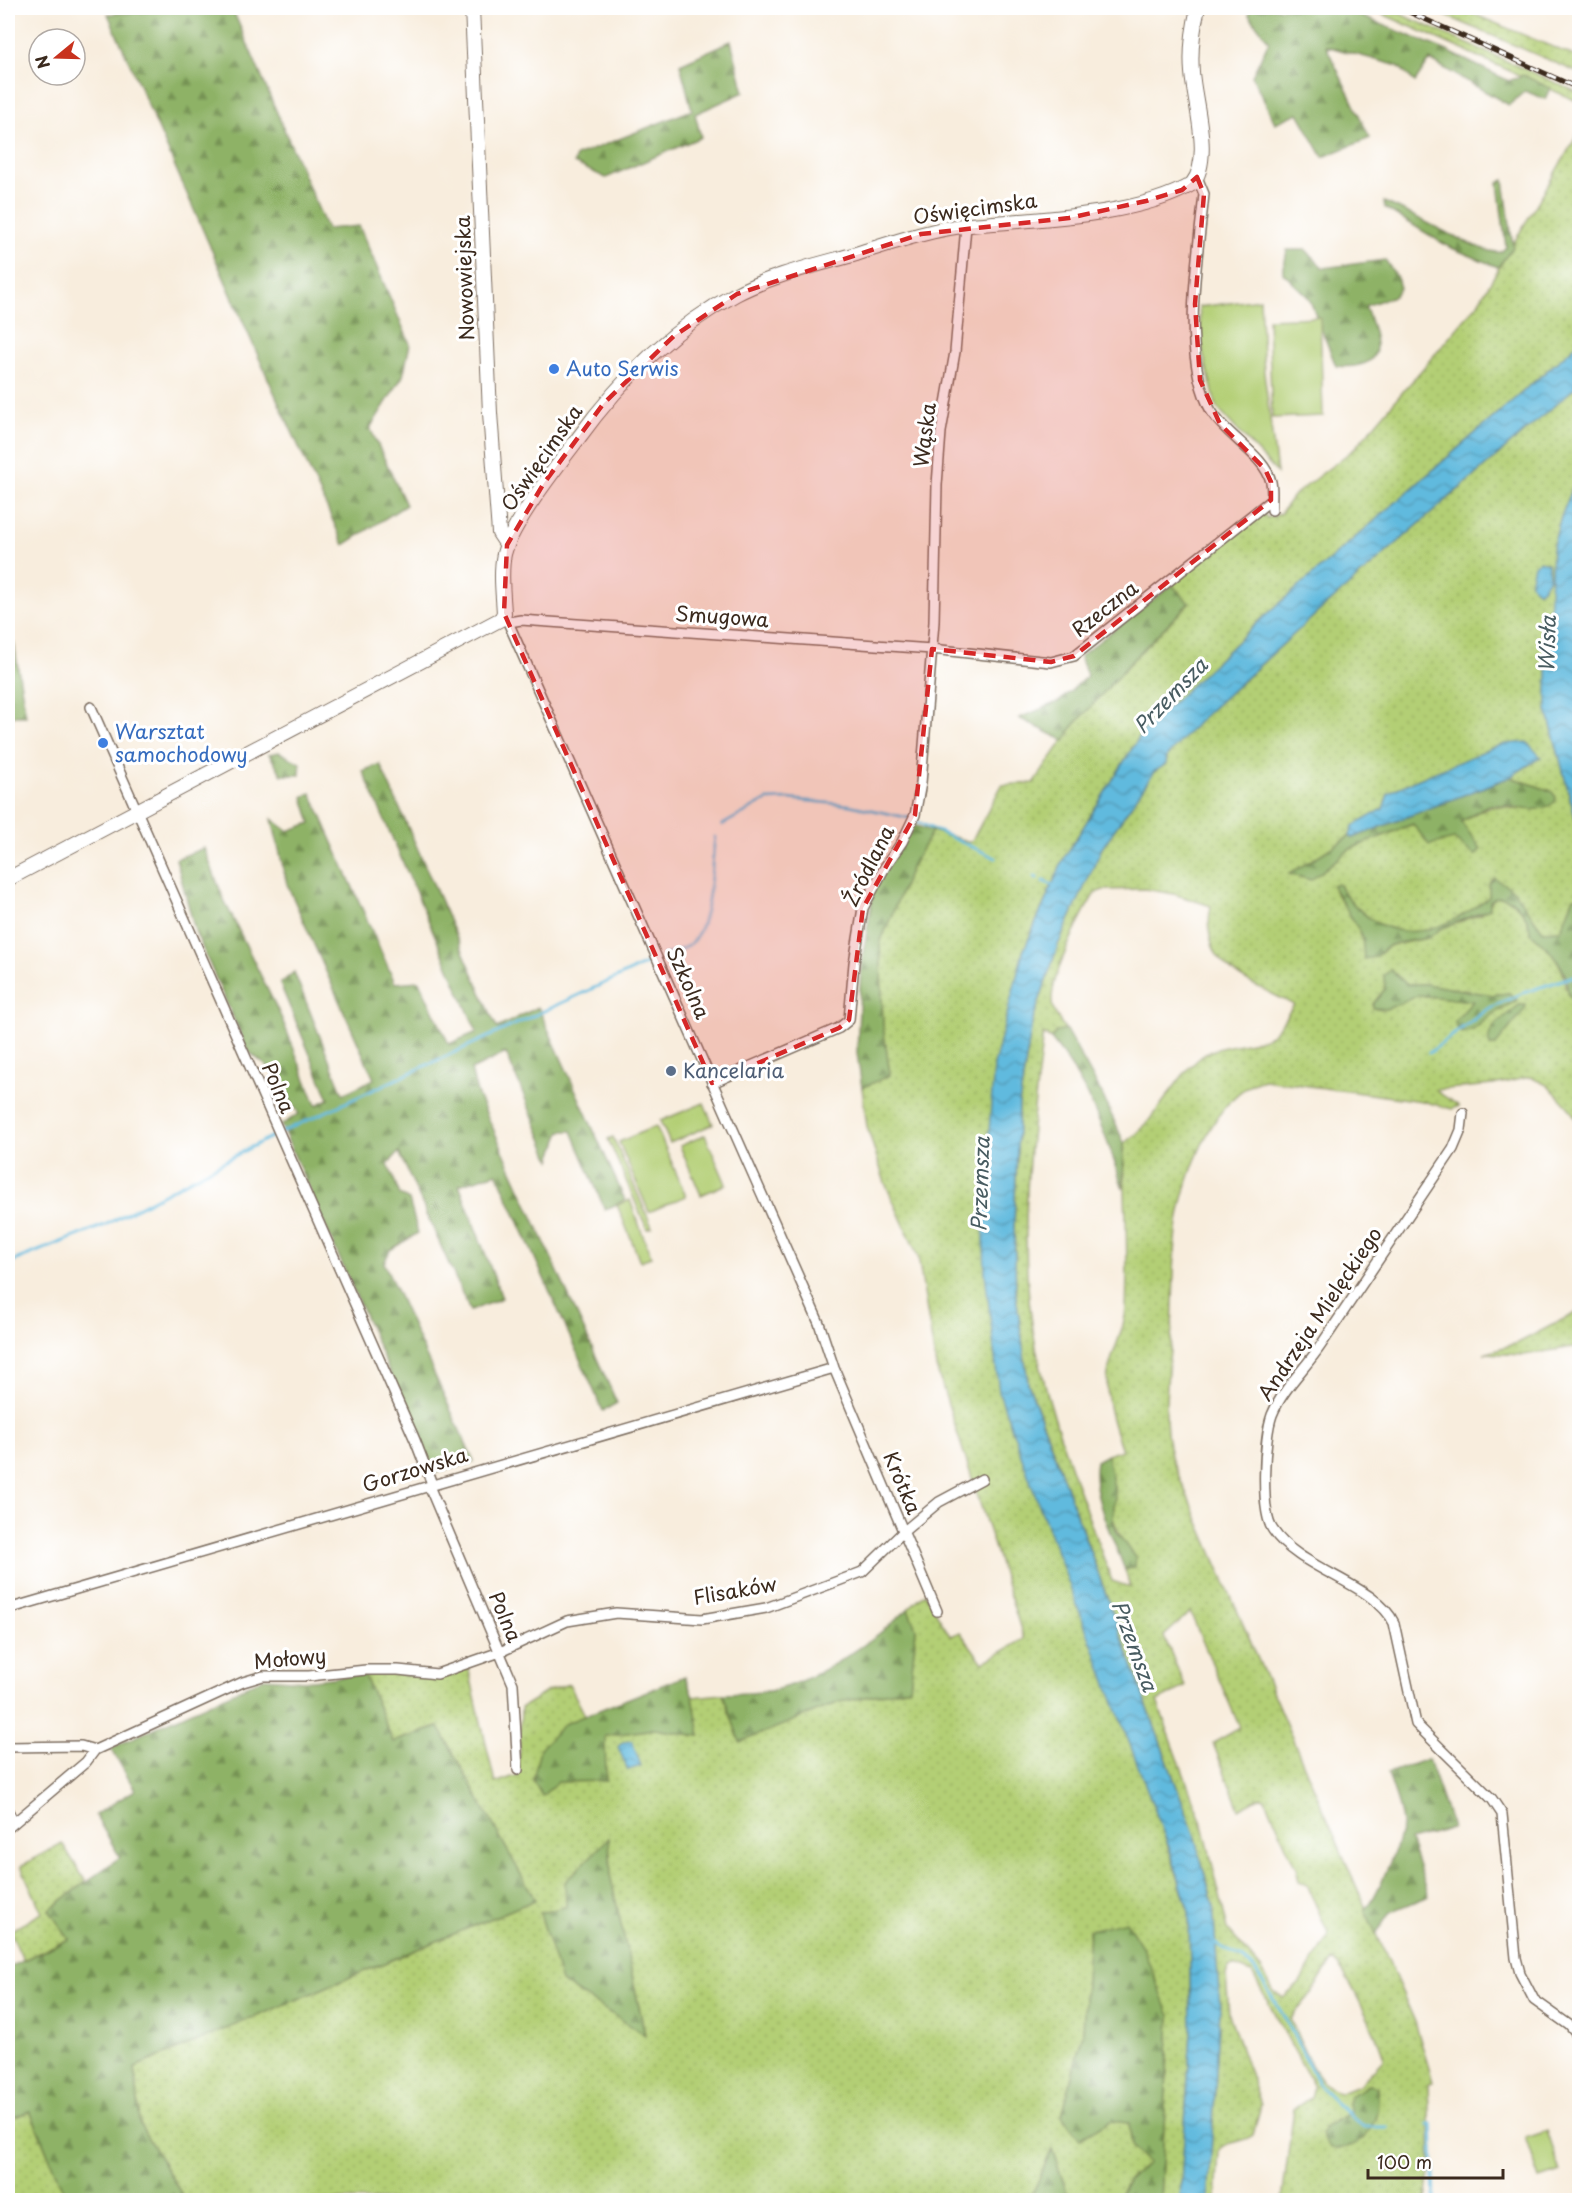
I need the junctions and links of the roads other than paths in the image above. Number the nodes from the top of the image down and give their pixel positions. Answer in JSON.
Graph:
{"nodes":[{"id":1,"x":472,"y":8,"type":"edge"},
{"id":2,"x":1198,"y":8,"type":"edge"},
{"id":3,"x":1197,"y":177,"type":"junction"},
{"id":4,"x":966,"y":226,"type":"junction"},
{"id":5,"x":507,"y":545,"type":"junction"},
{"id":6,"x":507,"y":617,"type":"junction"},
{"id":7,"x":932,"y":649,"type":"junction"},
{"id":8,"x":91,"y":707,"type":"dead end"},
{"id":9,"x":138,"y":811,"type":"junction"},
{"id":10,"x":8,"y":879,"type":"edge"},
{"id":11,"x":712,"y":1083,"type":"junction"},
{"id":12,"x":1463,"y":1113,"type":"dead end"},
{"id":13,"x":834,"y":1368,"type":"junction"},
{"id":14,"x":982,"y":1479,"type":"dead end"},
{"id":15,"x":430,"y":1485,"type":"junction"},
{"id":16,"x":903,"y":1532,"type":"junction"},
{"id":17,"x":8,"y":1608,"type":"edge"},
{"id":18,"x":937,"y":1611,"type":"dead end"},
{"id":19,"x":500,"y":1652,"type":"junction"},
{"id":20,"x":8,"y":1747,"type":"edge"},
{"id":21,"x":95,"y":1750,"type":"junction"},
{"id":22,"x":518,"y":1770,"type":"dead end"},
{"id":23,"x":8,"y":1811,"type":"edge"},
{"id":24,"x":11,"y":1826,"type":"edge"},
{"id":25,"x":1580,"y":2038,"type":"edge"}],
"edges":[{"from":1,"to":5,"type":"street","name":"Nowowiejska"},
{"from":2,"to":3,"type":"street"},
{"from":3,"to":4,"type":"street","name":"Oświęcimska"},
{"from":3,"to":7,"type":"street","name":"Rzeczna"},
{"from":4,"to":5,"type":"street","name":"Oświęcimska"},
{"from":4,"to":7,"type":"street","name":"Wąska"},
{"from":5,"to":6,"type":"street","name":"Oświęcimska"},
{"from":6,"to":7,"type":"street","name":"Smugowa"},
{"from":6,"to":9,"type":"street"},
{"from":6,"to":11,"type":"street","name":"Szkolna"},
{"from":7,"to":11,"type":"street","name":"Źródlana"},
{"from":8,"to":9,"type":"street","name":"Polna"},
{"from":9,"to":10,"type":"street"},
{"from":9,"to":15,"type":"street","name":"Polna"},
{"from":11,"to":13,"type":"street","name":"Szkolna"},
{"from":12,"to":25,"type":"street","name":"Andrzeja Mielęckiego"},
{"from":13,"to":15,"type":"street","name":"Gorzowska"},
{"from":13,"to":16,"type":"street","name":"Krótka"},
{"from":14,"to":16,"type":"street","name":"Flisaków"},
{"from":15,"to":17,"type":"street","name":"Gorzowska"},
{"from":15,"to":19,"type":"street","name":"Polna"},
{"from":16,"to":18,"type":"street","name":"Krótka"},
{"from":16,"to":19,"type":"street","name":"Flisaków"},
{"from":19,"to":21,"type":"street","name":"Mołowy"},
{"from":19,"to":22,"type":"street","name":"Polna"},
{"from":20,"to":21,"type":"street"},
{"from":21,"to":24,"type":"street"},
{"from":23,"to":24,"type":"street"}]}
